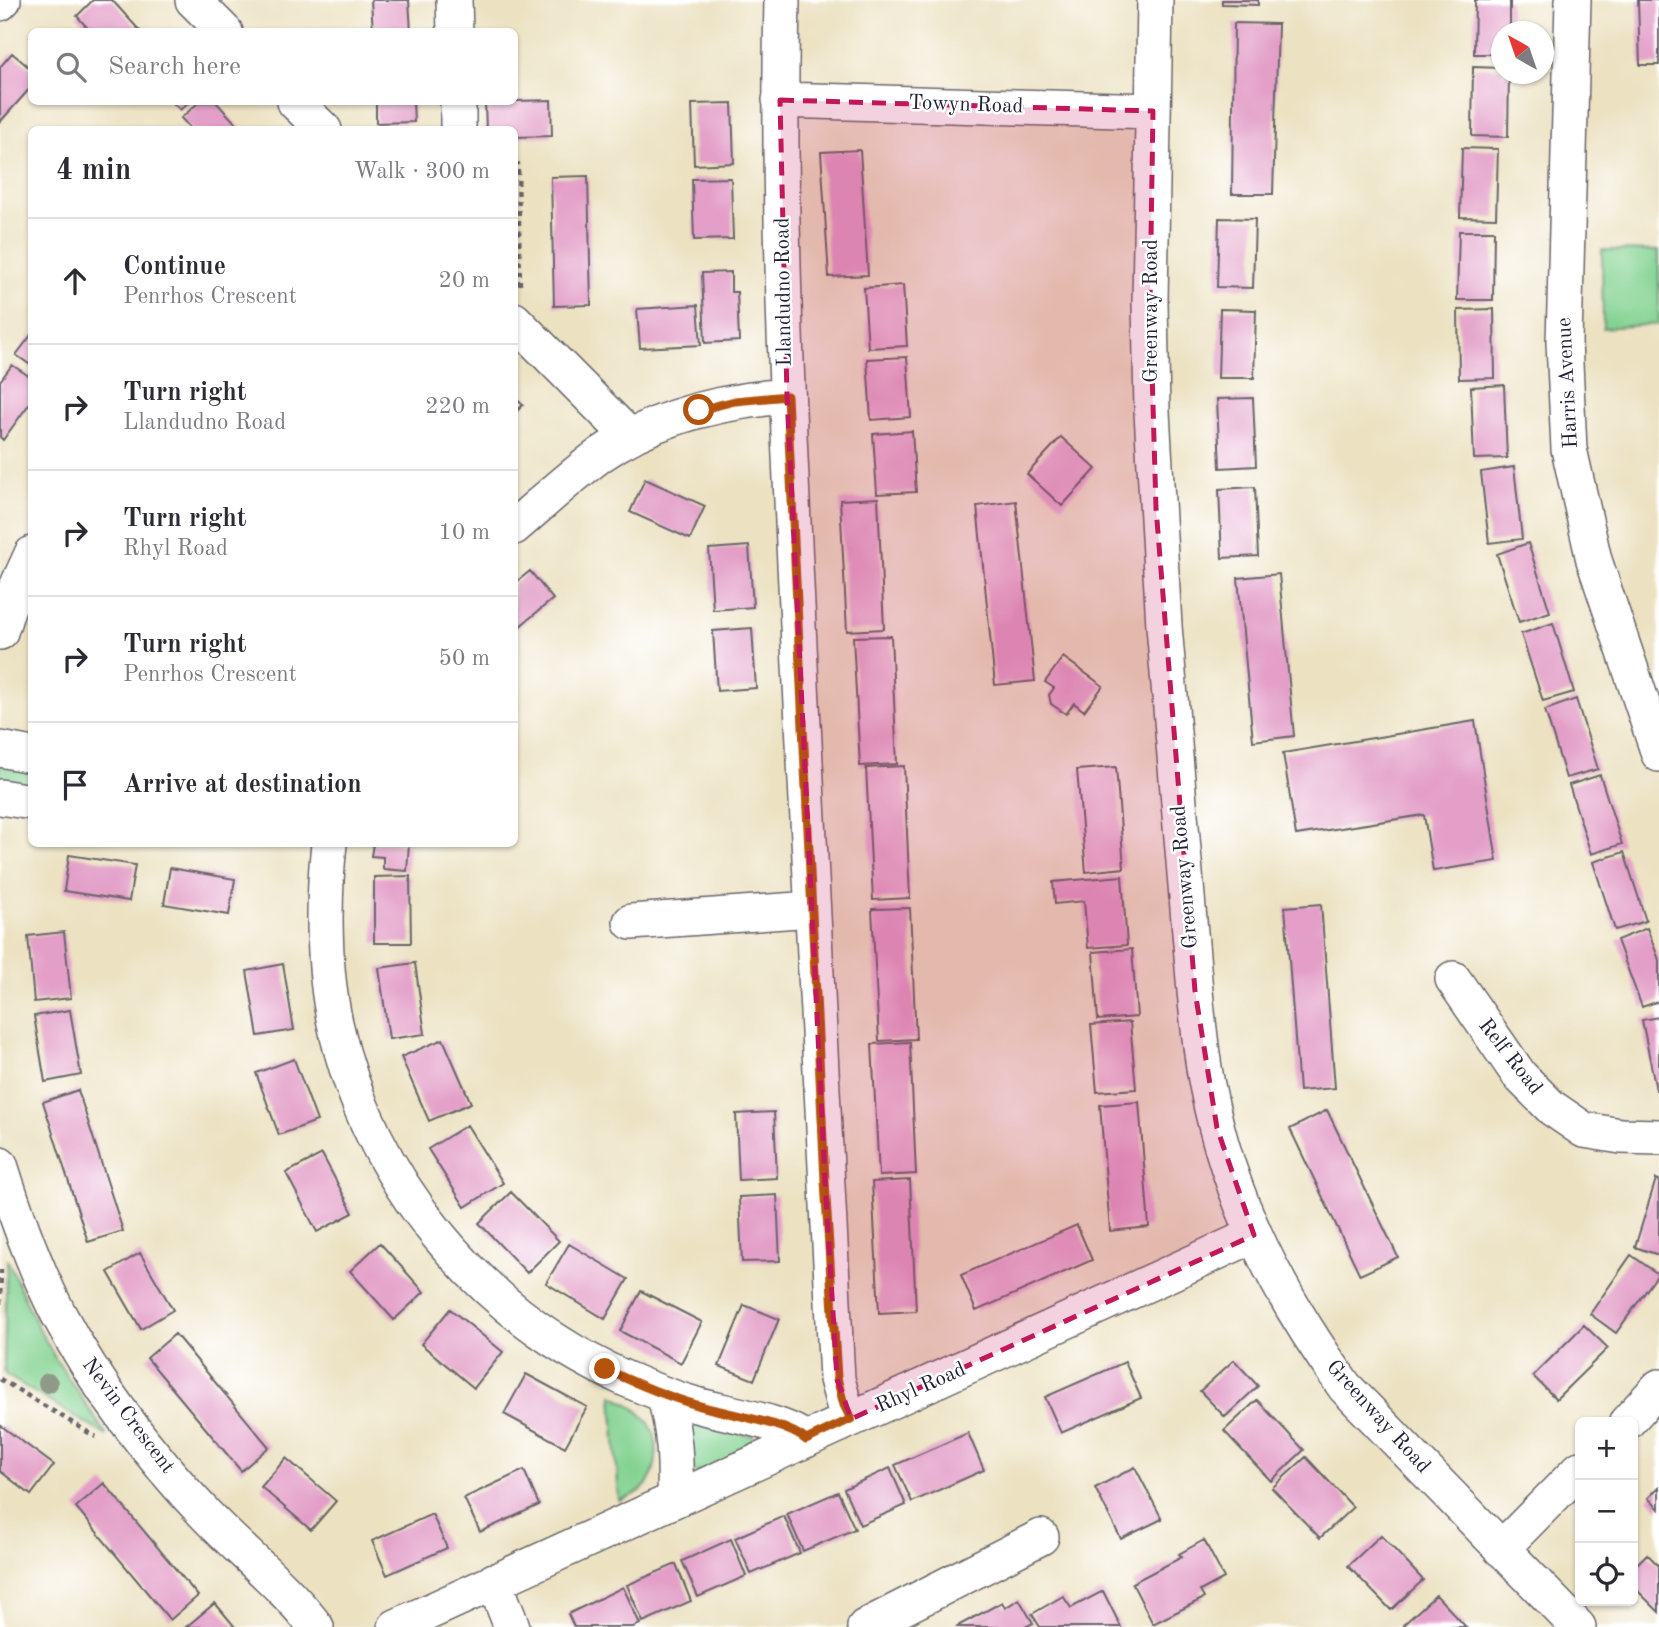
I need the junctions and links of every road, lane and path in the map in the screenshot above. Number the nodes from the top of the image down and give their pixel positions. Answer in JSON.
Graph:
{"nodes":[{"id":1,"x":193,"y":0,"type":"edge"},
{"id":2,"x":454,"y":0,"type":"edge"},
{"id":3,"x":782,"y":0,"type":"edge"},
{"id":4,"x":1155,"y":0,"type":"edge"},
{"id":5,"x":1573,"y":0,"type":"edge"},
{"id":6,"x":221,"y":28,"type":"edge"},
{"id":7,"x":455,"y":28,"type":"edge"},
{"id":8,"x":780,"y":100,"type":"junction"},
{"id":9,"x":298,"y":105,"type":"edge"},
{"id":10,"x":458,"y":105,"type":"edge"},
{"id":11,"x":1153,"y":111,"type":"junction"},
{"id":12,"x":320,"y":126,"type":"edge"},
{"id":13,"x":458,"y":126,"type":"edge"},
{"id":14,"x":518,"y":164,"type":"edge"},
{"id":15,"x":518,"y":323,"type":"edge"},
{"id":16,"x":787,"y":396,"type":"junction"},
{"id":17,"x":630,"y":438,"type":"junction"},
{"id":18,"x":518,"y":524,"type":"edge"},
{"id":19,"x":28,"y":563,"type":"edge"},
{"id":20,"x":0,"y":632,"type":"edge"},
{"id":21,"x":0,"y":750,"type":"edge"},
{"id":22,"x":28,"y":754,"type":"edge"},
{"id":23,"x":1659,"y":754,"type":"edge"},
{"id":24,"x":0,"y":797,"type":"edge"},
{"id":25,"x":28,"y":801,"type":"edge"},
{"id":26,"x":319,"y":847,"type":"edge"},
{"id":27,"x":812,"y":909,"type":"junction"},
{"id":28,"x":631,"y":922,"type":"dead end"},
{"id":29,"x":1453,"y":979,"type":"dead end"},
{"id":30,"x":1659,"y":1137,"type":"edge"},
{"id":31,"x":0,"y":1165,"type":"edge"},
{"id":32,"x":1254,"y":1235,"type":"junction"},
{"id":33,"x":0,"y":1379,"type":"edge"},
{"id":34,"x":1659,"y":1387,"type":"edge"},
{"id":35,"x":664,"y":1395,"type":"junction"},
{"id":36,"x":1632,"y":1417,"type":"edge"},
{"id":37,"x":851,"y":1419,"type":"junction"},
{"id":38,"x":101,"y":1440,"type":"dead end"},
{"id":39,"x":806,"y":1440,"type":"junction"},
{"id":40,"x":1575,"y":1474,"type":"edge"},
{"id":41,"x":675,"y":1499,"type":"junction"},
{"id":42,"x":1041,"y":1537,"type":"dead end"},
{"id":43,"x":1501,"y":1549,"type":"junction"},
{"id":44,"x":494,"y":1581,"type":"junction"},
{"id":45,"x":316,"y":1627,"type":"edge"},
{"id":46,"x":396,"y":1627,"type":"edge"},
{"id":47,"x":512,"y":1627,"type":"edge"},
{"id":48,"x":865,"y":1627,"type":"edge"},
{"id":49,"x":1578,"y":1627,"type":"edge"}],
"edges":[{"from":1,"to":6,"type":"street"},
{"from":2,"to":7,"type":"street"},
{"from":3,"to":8,"type":"street","name":"Llandudno Road"},
{"from":4,"to":11,"type":"street","name":"Greenway Road"},
{"from":5,"to":23,"type":"street","name":"Harris Avenue"},
{"from":8,"to":11,"type":"street","name":"Towyn Road"},
{"from":8,"to":16,"type":"street","name":"Llandudno Road"},
{"from":9,"to":12,"type":"street"},
{"from":10,"to":13,"type":"street"},
{"from":11,"to":32,"type":"street","name":"Greenway Road"},
{"from":14,"to":15,"type":"path"},
{"from":15,"to":17,"type":"street"},
{"from":16,"to":17,"type":"street"},
{"from":16,"to":27,"type":"street","name":"Llandudno Road"},
{"from":17,"to":18,"type":"street"},
{"from":19,"to":20,"type":"street"},
{"from":21,"to":22,"type":"street"},
{"from":24,"to":25,"type":"street"},
{"from":26,"to":35,"type":"street"},
{"from":27,"to":28,"type":"street"},
{"from":27,"to":37,"type":"street","name":"Llandudno Road"},
{"from":29,"to":30,"type":"street","name":"Relf Road"},
{"from":31,"to":45,"type":"street","name":"Nevin Crescent"},
{"from":32,"to":37,"type":"street","name":"Rhyl Road"},
{"from":32,"to":43,"type":"street","name":"Greenway Road"},
{"from":33,"to":38,"type":"path"},
{"from":34,"to":36,"type":"street"},
{"from":35,"to":39,"type":"street"},
{"from":35,"to":41,"type":"street"},
{"from":37,"to":39,"type":"street","name":"Rhyl Road"},
{"from":39,"to":41,"type":"street","name":"Rhyl Road"},
{"from":40,"to":43,"type":"street"},
{"from":41,"to":44,"type":"street","name":"Rhyl Road"},
{"from":42,"to":48,"type":"street"},
{"from":43,"to":49,"type":"street","name":"Greenway Road"},
{"from":44,"to":46,"type":"street","name":"Rhyl Road"},
{"from":44,"to":47,"type":"street"}]}
